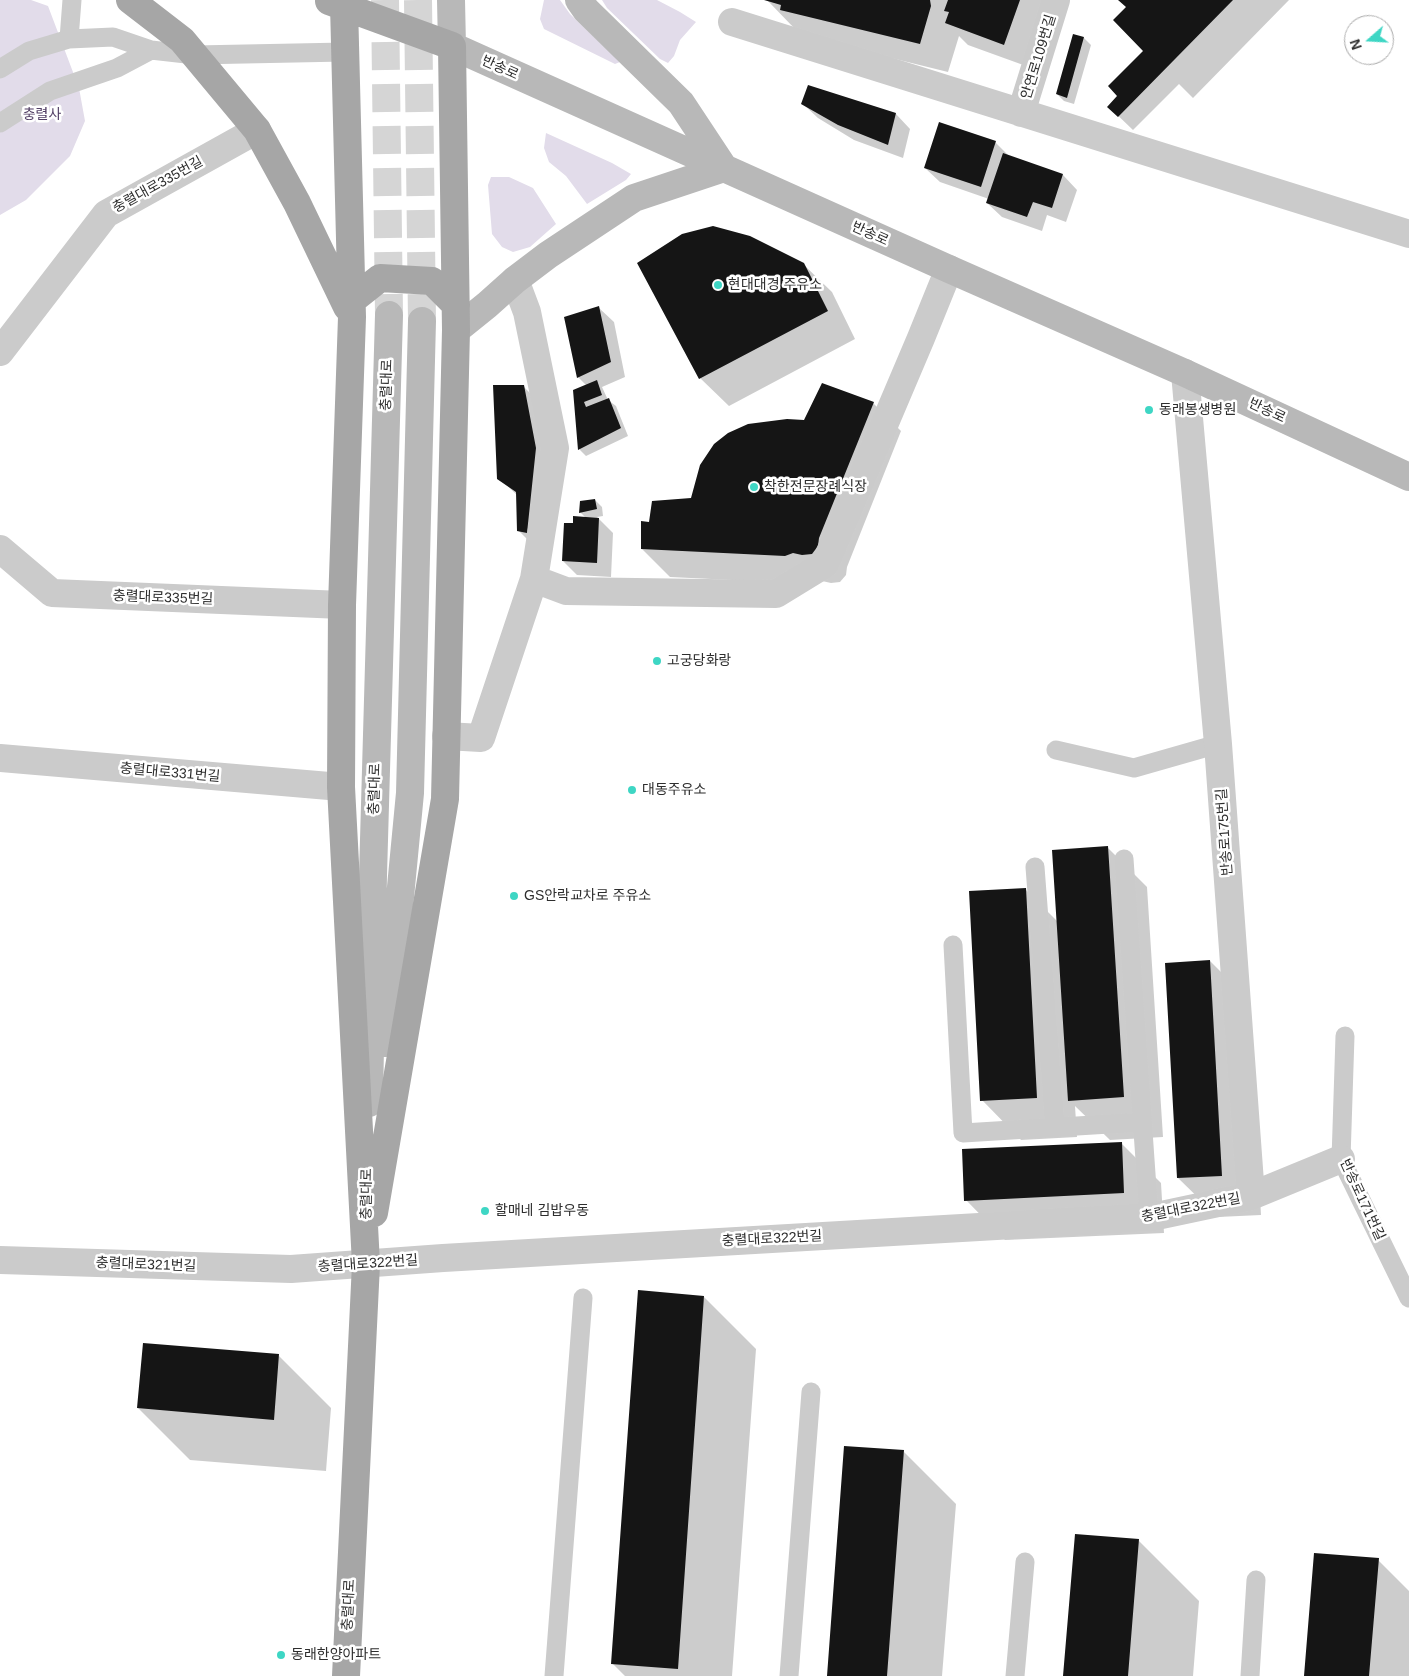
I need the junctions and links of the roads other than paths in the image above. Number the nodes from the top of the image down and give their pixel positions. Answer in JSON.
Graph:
{"nodes":[{"id":1,"x":72,"y":0,"type":"edge"},
{"id":2,"x":130,"y":0,"type":"edge"},
{"id":3,"x":451,"y":0,"type":"edge"},
{"id":4,"x":579,"y":0,"type":"edge"},
{"id":5,"x":1056,"y":0,"type":"edge"},
{"id":6,"x":338,"y":2,"type":"edge"},
{"id":7,"x":732,"y":22,"type":"dead end"},
{"id":8,"x":69,"y":39,"type":"junction"},
{"id":9,"x":452,"y":46,"type":"junction"},
{"id":10,"x":151,"y":50,"type":"junction"},
{"id":11,"x":345,"y":52,"type":"junction"},
{"id":12,"x":195,"y":55,"type":"junction"},
{"id":13,"x":0,"y":69,"type":"edge"},
{"id":14,"x":1021,"y":113,"type":"junction"},
{"id":15,"x":0,"y":123,"type":"edge"},
{"id":16,"x":257,"y":130,"type":"junction"},
{"id":17,"x":724,"y":168,"type":"junction"},
{"id":18,"x":1409,"y":234,"type":"edge"},
{"id":19,"x":949,"y":269,"type":"junction"},
{"id":20,"x":514,"y":280,"type":"junction"},
{"id":21,"x":351,"y":309,"type":"junction"},
{"id":22,"x":389,"y":315,"type":"tunnel mouth"},
{"id":23,"x":456,"y":318,"type":"junction"},
{"id":24,"x":422,"y":321,"type":"tunnel mouth"},
{"id":25,"x":0,"y":352,"type":"edge"},
{"id":26,"x":1185,"y":373,"type":"junction"},
{"id":27,"x":1409,"y":477,"type":"edge"},
{"id":28,"x":0,"y":549,"type":"edge"},
{"id":29,"x":534,"y":579,"type":"junction"},
{"id":30,"x":342,"y":605,"type":"junction"},
{"id":31,"x":446,"y":736,"type":"junction"},
{"id":32,"x":1218,"y":744,"type":"junction"},
{"id":33,"x":1056,"y":750,"type":"dead end"},
{"id":34,"x":0,"y":758,"type":"edge"},
{"id":35,"x":341,"y":787,"type":"junction"},
{"id":36,"x":1124,"y":859,"type":"dead end"},
{"id":37,"x":1035,"y":867,"type":"dead end"},
{"id":38,"x":953,"y":945,"type":"dead end"},
{"id":39,"x":1345,"y":1036,"type":"dead end"},
{"id":40,"x":1142,"y":1122,"type":"junction"},
{"id":41,"x":1055,"y":1128,"type":"junction"},
{"id":42,"x":1341,"y":1159,"type":"junction"},
{"id":43,"x":1252,"y":1196,"type":"junction"},
{"id":44,"x":1149,"y":1217,"type":"junction"},
{"id":45,"x":0,"y":1260,"type":"edge"},
{"id":46,"x":366,"y":1264,"type":"junction"},
{"id":47,"x":291,"y":1269,"type":"joint"},
{"id":48,"x":584,"y":1298,"type":"dead end"},
{"id":49,"x":1409,"y":1298,"type":"edge"},
{"id":50,"x":811,"y":1392,"type":"dead end"},
{"id":51,"x":1025,"y":1562,"type":"dead end"},
{"id":52,"x":1256,"y":1580,"type":"dead end"},
{"id":53,"x":346,"y":1676,"type":"edge"},
{"id":54,"x":554,"y":1676,"type":"edge"},
{"id":55,"x":789,"y":1676,"type":"edge"},
{"id":56,"x":1015,"y":1676,"type":"edge"},
{"id":57,"x":1250,"y":1676,"type":"edge"}],
"edges":[{"from":1,"to":8,"type":"lane"},
{"from":2,"to":12,"type":"main road"},
{"from":3,"to":9,"type":"main road"},
{"from":4,"to":17,"type":"main road"},
{"from":5,"to":14,"type":"street","name":"안연로109번길"},
{"from":6,"to":9,"type":"main road","name":"반송로"},
{"from":6,"to":11,"type":"main road"},
{"from":7,"to":14,"type":"street"},
{"from":8,"to":10,"type":"lane"},
{"from":8,"to":13,"type":"lane"},
{"from":9,"to":17,"type":"main road","name":"반송로"},
{"from":9,"to":23,"type":"main road"},
{"from":10,"to":12,"type":"lane"},
{"from":10,"to":15,"type":"lane"},
{"from":11,"to":12,"type":"lane"},
{"from":11,"to":21,"type":"main road"},
{"from":12,"to":16,"type":"main road"},
{"from":14,"to":18,"type":"street"},
{"from":16,"to":21,"type":"main road"},
{"from":16,"to":25,"type":"street","name":"충렬대로335번길"},
{"from":17,"to":19,"type":"main road","name":"반송로"},
{"from":17,"to":20,"type":"main road"},
{"from":19,"to":26,"type":"main road","name":"반송로"},
{"from":19,"to":29,"type":"street"},
{"from":20,"to":23,"type":"main road"},
{"from":20,"to":29,"type":"street"},
{"from":21,"to":23,"type":"main road"},
{"from":21,"to":30,"type":"main road"},
{"from":22,"to":46,"type":"main road","name":"충렬대로"},
{"from":23,"to":31,"type":"main road"},
{"from":24,"to":46,"type":"main road","name":"충렬대로"},
{"from":26,"to":27,"type":"main road","name":"반송로"},
{"from":26,"to":32,"type":"street","name":"반송로175번길"},
{"from":28,"to":30,"type":"street","name":"충렬대로335번길"},
{"from":29,"to":31,"type":"street"},
{"from":30,"to":35,"type":"main road"},
{"from":31,"to":46,"type":"main road"},
{"from":32,"to":33,"type":"lane"},
{"from":32,"to":43,"type":"street","name":"반송로175번길"},
{"from":34,"to":35,"type":"street","name":"충렬대로331번길"},
{"from":35,"to":46,"type":"main road"},
{"from":36,"to":40,"type":"lane"},
{"from":37,"to":41,"type":"lane"},
{"from":38,"to":41,"type":"lane"},
{"from":39,"to":42,"type":"lane","name":"반송로171번길"},
{"from":40,"to":41,"type":"lane"},
{"from":40,"to":44,"type":"lane"},
{"from":42,"to":43,"type":"street"},
{"from":42,"to":49,"type":"lane","name":"반송로171번길"},
{"from":43,"to":44,"type":"street","name":"충렬대로322번길"},
{"from":44,"to":46,"type":"street","name":"충렬대로322번길"},
{"from":45,"to":47,"type":"street","name":"충렬대로321번길"},
{"from":46,"to":47,"type":"street","name":"충렬대로322번길"},
{"from":46,"to":53,"type":"main road","name":"충렬대로"},
{"from":48,"to":54,"type":"lane"},
{"from":50,"to":55,"type":"lane"},
{"from":51,"to":56,"type":"lane"},
{"from":52,"to":57,"type":"lane"}]}
